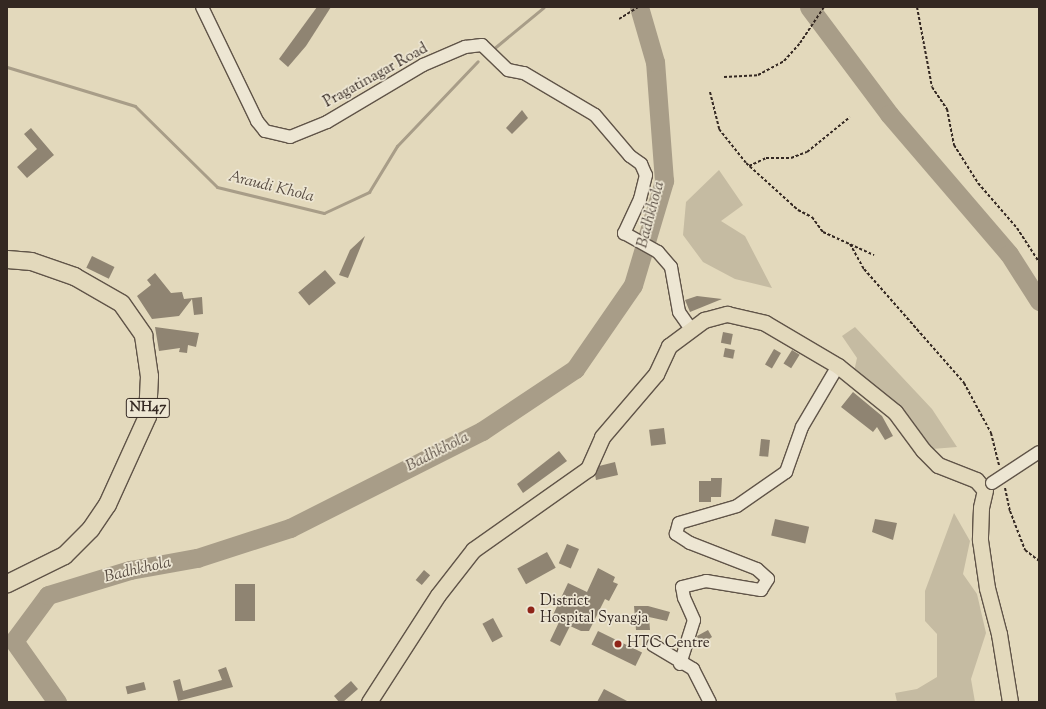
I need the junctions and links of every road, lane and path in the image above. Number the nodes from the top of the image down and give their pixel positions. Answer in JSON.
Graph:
{"nodes":[{"id":1,"x":202,"y":7,"type":"edge"},
{"id":2,"x":638,"y":7,"type":"edge"},
{"id":3,"x":824,"y":7,"type":"edge"},
{"id":4,"x":917,"y":7,"type":"edge"},
{"id":5,"x":619,"y":19,"type":"dead end"},
{"id":6,"x":724,"y":77,"type":"dead end"},
{"id":7,"x":710,"y":92,"type":"dead end"},
{"id":8,"x":850,"y":117,"type":"dead end"},
{"id":9,"x":749,"y":166,"type":"junction"},
{"id":10,"x":850,"y":244,"type":"junction"},
{"id":11,"x":874,"y":255,"type":"dead end"},
{"id":12,"x":7,"y":259,"type":"edge"},
{"id":13,"x":1039,"y":262,"type":"edge"},
{"id":14,"x":691,"y":329,"type":"junction"},
{"id":15,"x":838,"y":366,"type":"junction"},
{"id":16,"x":1039,"y":452,"type":"edge"},
{"id":17,"x":1001,"y":472,"type":"dead end"},
{"id":18,"x":989,"y":486,"type":"junction"},
{"id":19,"x":1004,"y":488,"type":"dead end"},
{"id":20,"x":1039,"y":561,"type":"edge"},
{"id":21,"x":7,"y":582,"type":"edge"},
{"id":22,"x":653,"y":645,"type":"dead end"},
{"id":23,"x":680,"y":664,"type":"junction"},
{"id":24,"x":369,"y":702,"type":"edge"},
{"id":25,"x":710,"y":702,"type":"edge"},
{"id":26,"x":1010,"y":702,"type":"edge"}],
"edges":[{"from":1,"to":14,"type":"street","name":"Pragatinagar Road"},
{"from":2,"to":5,"type":"path"},
{"from":3,"to":6,"type":"path"},
{"from":4,"to":13,"type":"path"},
{"from":7,"to":9,"type":"path"},
{"from":8,"to":9,"type":"path"},
{"from":9,"to":10,"type":"path"},
{"from":10,"to":11,"type":"path"},
{"from":10,"to":17,"type":"path"},
{"from":12,"to":21,"type":"highway","number":"NH47"},
{"from":14,"to":15,"type":"main road"},
{"from":14,"to":24,"type":"main road"},
{"from":15,"to":18,"type":"main road"},
{"from":15,"to":23,"type":"street"},
{"from":16,"to":18,"type":"street","bridge":true},
{"from":18,"to":26,"type":"main road"},
{"from":19,"to":20,"type":"path"},
{"from":22,"to":23,"type":"street"},
{"from":23,"to":25,"type":"street"}]}
